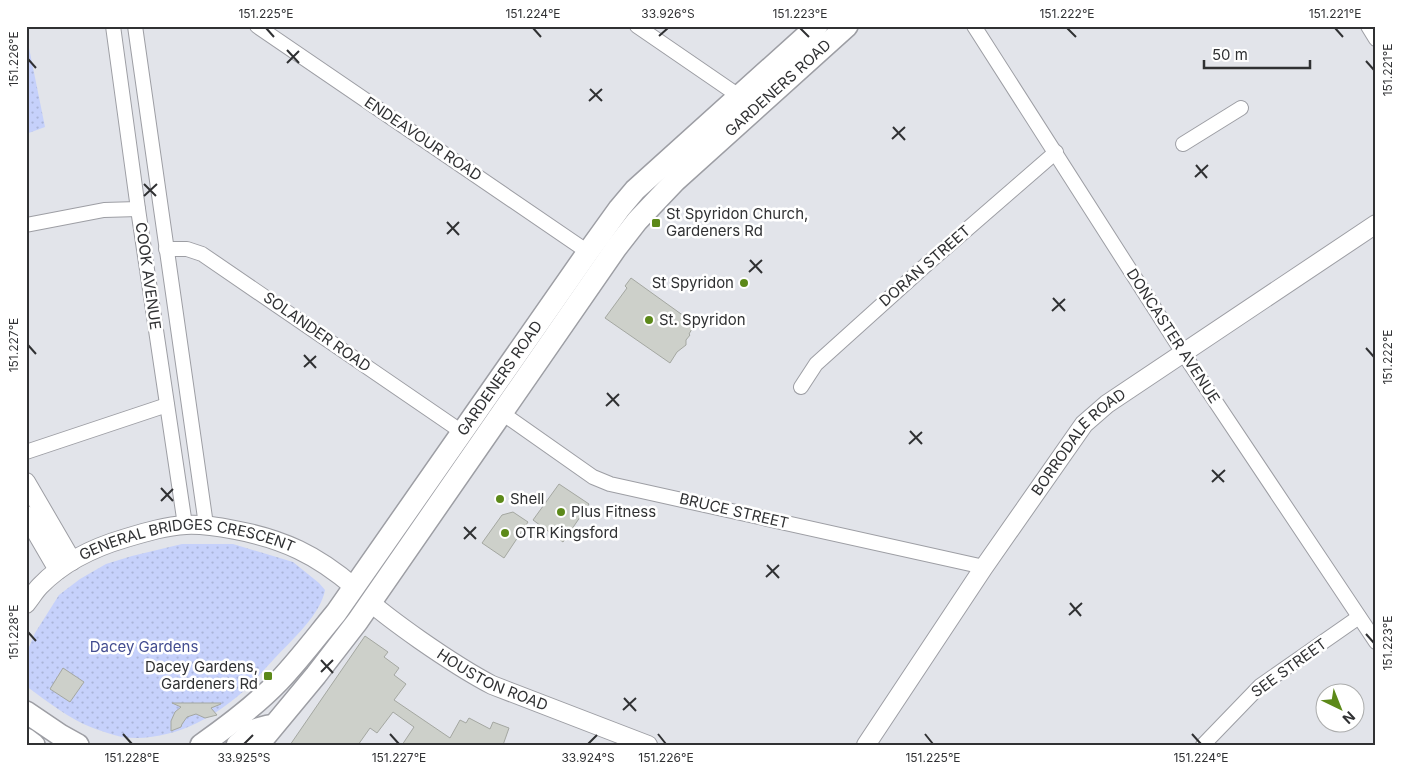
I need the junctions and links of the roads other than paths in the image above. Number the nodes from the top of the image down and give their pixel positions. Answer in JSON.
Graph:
{"nodes":[{"id":1,"x":113,"y":26,"type":"edge"},
{"id":2,"x":135,"y":26,"type":"edge"},
{"id":3,"x":258,"y":26,"type":"edge"},
{"id":4,"x":637,"y":26,"type":"edge"},
{"id":5,"x":817,"y":26,"type":"edge"},
{"id":6,"x":847,"y":26,"type":"edge"},
{"id":7,"x":974,"y":26,"type":"edge"},
{"id":8,"x":1368,"y":26,"type":"edge"},
{"id":9,"x":1376,"y":39,"type":"edge"},
{"id":10,"x":739,"y":96,"type":"junction"},
{"id":11,"x":1241,"y":108,"type":"dead end"},
{"id":12,"x":1183,"y":144,"type":"dead end"},
{"id":13,"x":1056,"y":152,"type":"junction"},
{"id":14,"x":138,"y":208,"type":"junction"},
{"id":15,"x":1376,"y":224,"type":"edge"},
{"id":16,"x":26,"y":225,"type":"edge"},
{"id":17,"x":166,"y":249,"type":"junction"},
{"id":18,"x":588,"y":252,"type":"junction"},
{"id":19,"x":1183,"y":353,"type":"junction"},
{"id":20,"x":801,"y":387,"type":"dead end"},
{"id":21,"x":167,"y":405,"type":"junction"},
{"id":22,"x":502,"y":413,"type":"junction"},
{"id":23,"x":462,"y":432,"type":"junction"},
{"id":24,"x":26,"y":452,"type":"edge"},
{"id":25,"x":26,"y":482,"type":"edge"},
{"id":26,"x":26,"y":516,"type":"edge"},
{"id":27,"x":185,"y":525,"type":"junction"},
{"id":28,"x":206,"y":525,"type":"junction"},
{"id":29,"x":65,"y":566,"type":"junction"},
{"id":30,"x":984,"y":567,"type":"junction"},
{"id":31,"x":354,"y":588,"type":"junction"},
{"id":32,"x":370,"y":602,"type":"junction"},
{"id":33,"x":26,"y":604,"type":"edge"},
{"id":34,"x":1359,"y":617,"type":"junction"},
{"id":35,"x":1376,"y":642,"type":"edge"},
{"id":36,"x":26,"y":712,"type":"edge"},
{"id":37,"x":277,"y":723,"type":"junction"},
{"id":38,"x":26,"y":739,"type":"edge"},
{"id":39,"x":34,"y":745,"type":"edge"},
{"id":40,"x":78,"y":745,"type":"edge"},
{"id":41,"x":201,"y":745,"type":"edge"},
{"id":42,"x":236,"y":745,"type":"edge"},
{"id":43,"x":258,"y":745,"type":"edge"},
{"id":44,"x":648,"y":745,"type":"edge"},
{"id":45,"x":866,"y":745,"type":"edge"},
{"id":46,"x":1202,"y":745,"type":"edge"}],
"edges":[{"from":1,"to":14,"type":"street","name":"COOK AVENUE"},
{"from":2,"to":17,"type":"street","name":"COOK AVENUE"},
{"from":3,"to":18,"type":"street","name":"ENDEAVOUR ROAD"},
{"from":4,"to":10,"type":"street"},
{"from":5,"to":10,"type":"main road","name":"GARDENERS ROAD"},
{"from":6,"to":22,"type":"main road","name":"GARDENERS ROAD"},
{"from":7,"to":13,"type":"street","name":"DONCASTER AVENUE"},
{"from":8,"to":9,"type":"street"},
{"from":10,"to":18,"type":"main road","name":"GARDENERS ROAD"},
{"from":11,"to":12,"type":"street"},
{"from":13,"to":19,"type":"street","name":"DONCASTER AVENUE"},
{"from":13,"to":20,"type":"street","name":"DORAN STREET"},
{"from":14,"to":16,"type":"street"},
{"from":14,"to":21,"type":"street","name":"COOK AVENUE"},
{"from":15,"to":19,"type":"street","name":"BORRODALE ROAD"},
{"from":17,"to":23,"type":"street","name":"SOLANDER ROAD"},
{"from":17,"to":28,"type":"street","name":"COOK AVENUE"},
{"from":18,"to":23,"type":"main road","name":"GARDENERS ROAD"},
{"from":19,"to":30,"type":"street","name":"BORRODALE ROAD"},
{"from":19,"to":34,"type":"street","name":"DONCASTER AVENUE"},
{"from":21,"to":24,"type":"street"},
{"from":21,"to":27,"type":"street","name":"COOK AVENUE"},
{"from":22,"to":30,"type":"street","name":"BRUCE STREET"},
{"from":22,"to":32,"type":"main road","name":"GARDENERS ROAD"},
{"from":23,"to":31,"type":"main road","name":"GARDENERS ROAD"},
{"from":25,"to":29,"type":"street"},
{"from":26,"to":29,"type":"street"},
{"from":27,"to":28,"type":"street","name":"GENERAL BRIDGES CRESCENT"},
{"from":27,"to":29,"type":"street","name":"GENERAL BRIDGES CRESCENT"},
{"from":28,"to":31,"type":"street","name":"GENERAL BRIDGES CRESCENT"},
{"from":29,"to":33,"type":"street","name":"GENERAL BRIDGES CRESCENT"},
{"from":30,"to":45,"type":"street","name":"BORRODALE ROAD"},
{"from":31,"to":32,"type":"street","name":"HOUSTON ROAD"},
{"from":31,"to":41,"type":"main road","name":"GARDENERS ROAD"},
{"from":32,"to":37,"type":"main road","name":"GARDENERS ROAD"},
{"from":32,"to":44,"type":"street","name":"HOUSTON ROAD"},
{"from":34,"to":35,"type":"street","name":"DONCASTER AVENUE"},
{"from":34,"to":46,"type":"street","name":"SEE STREET"},
{"from":36,"to":40,"type":"main road"},
{"from":37,"to":42,"type":"main road"},
{"from":37,"to":43,"type":"main road","name":"GARDENERS ROAD"},
{"from":38,"to":39,"type":"main road"}]}
